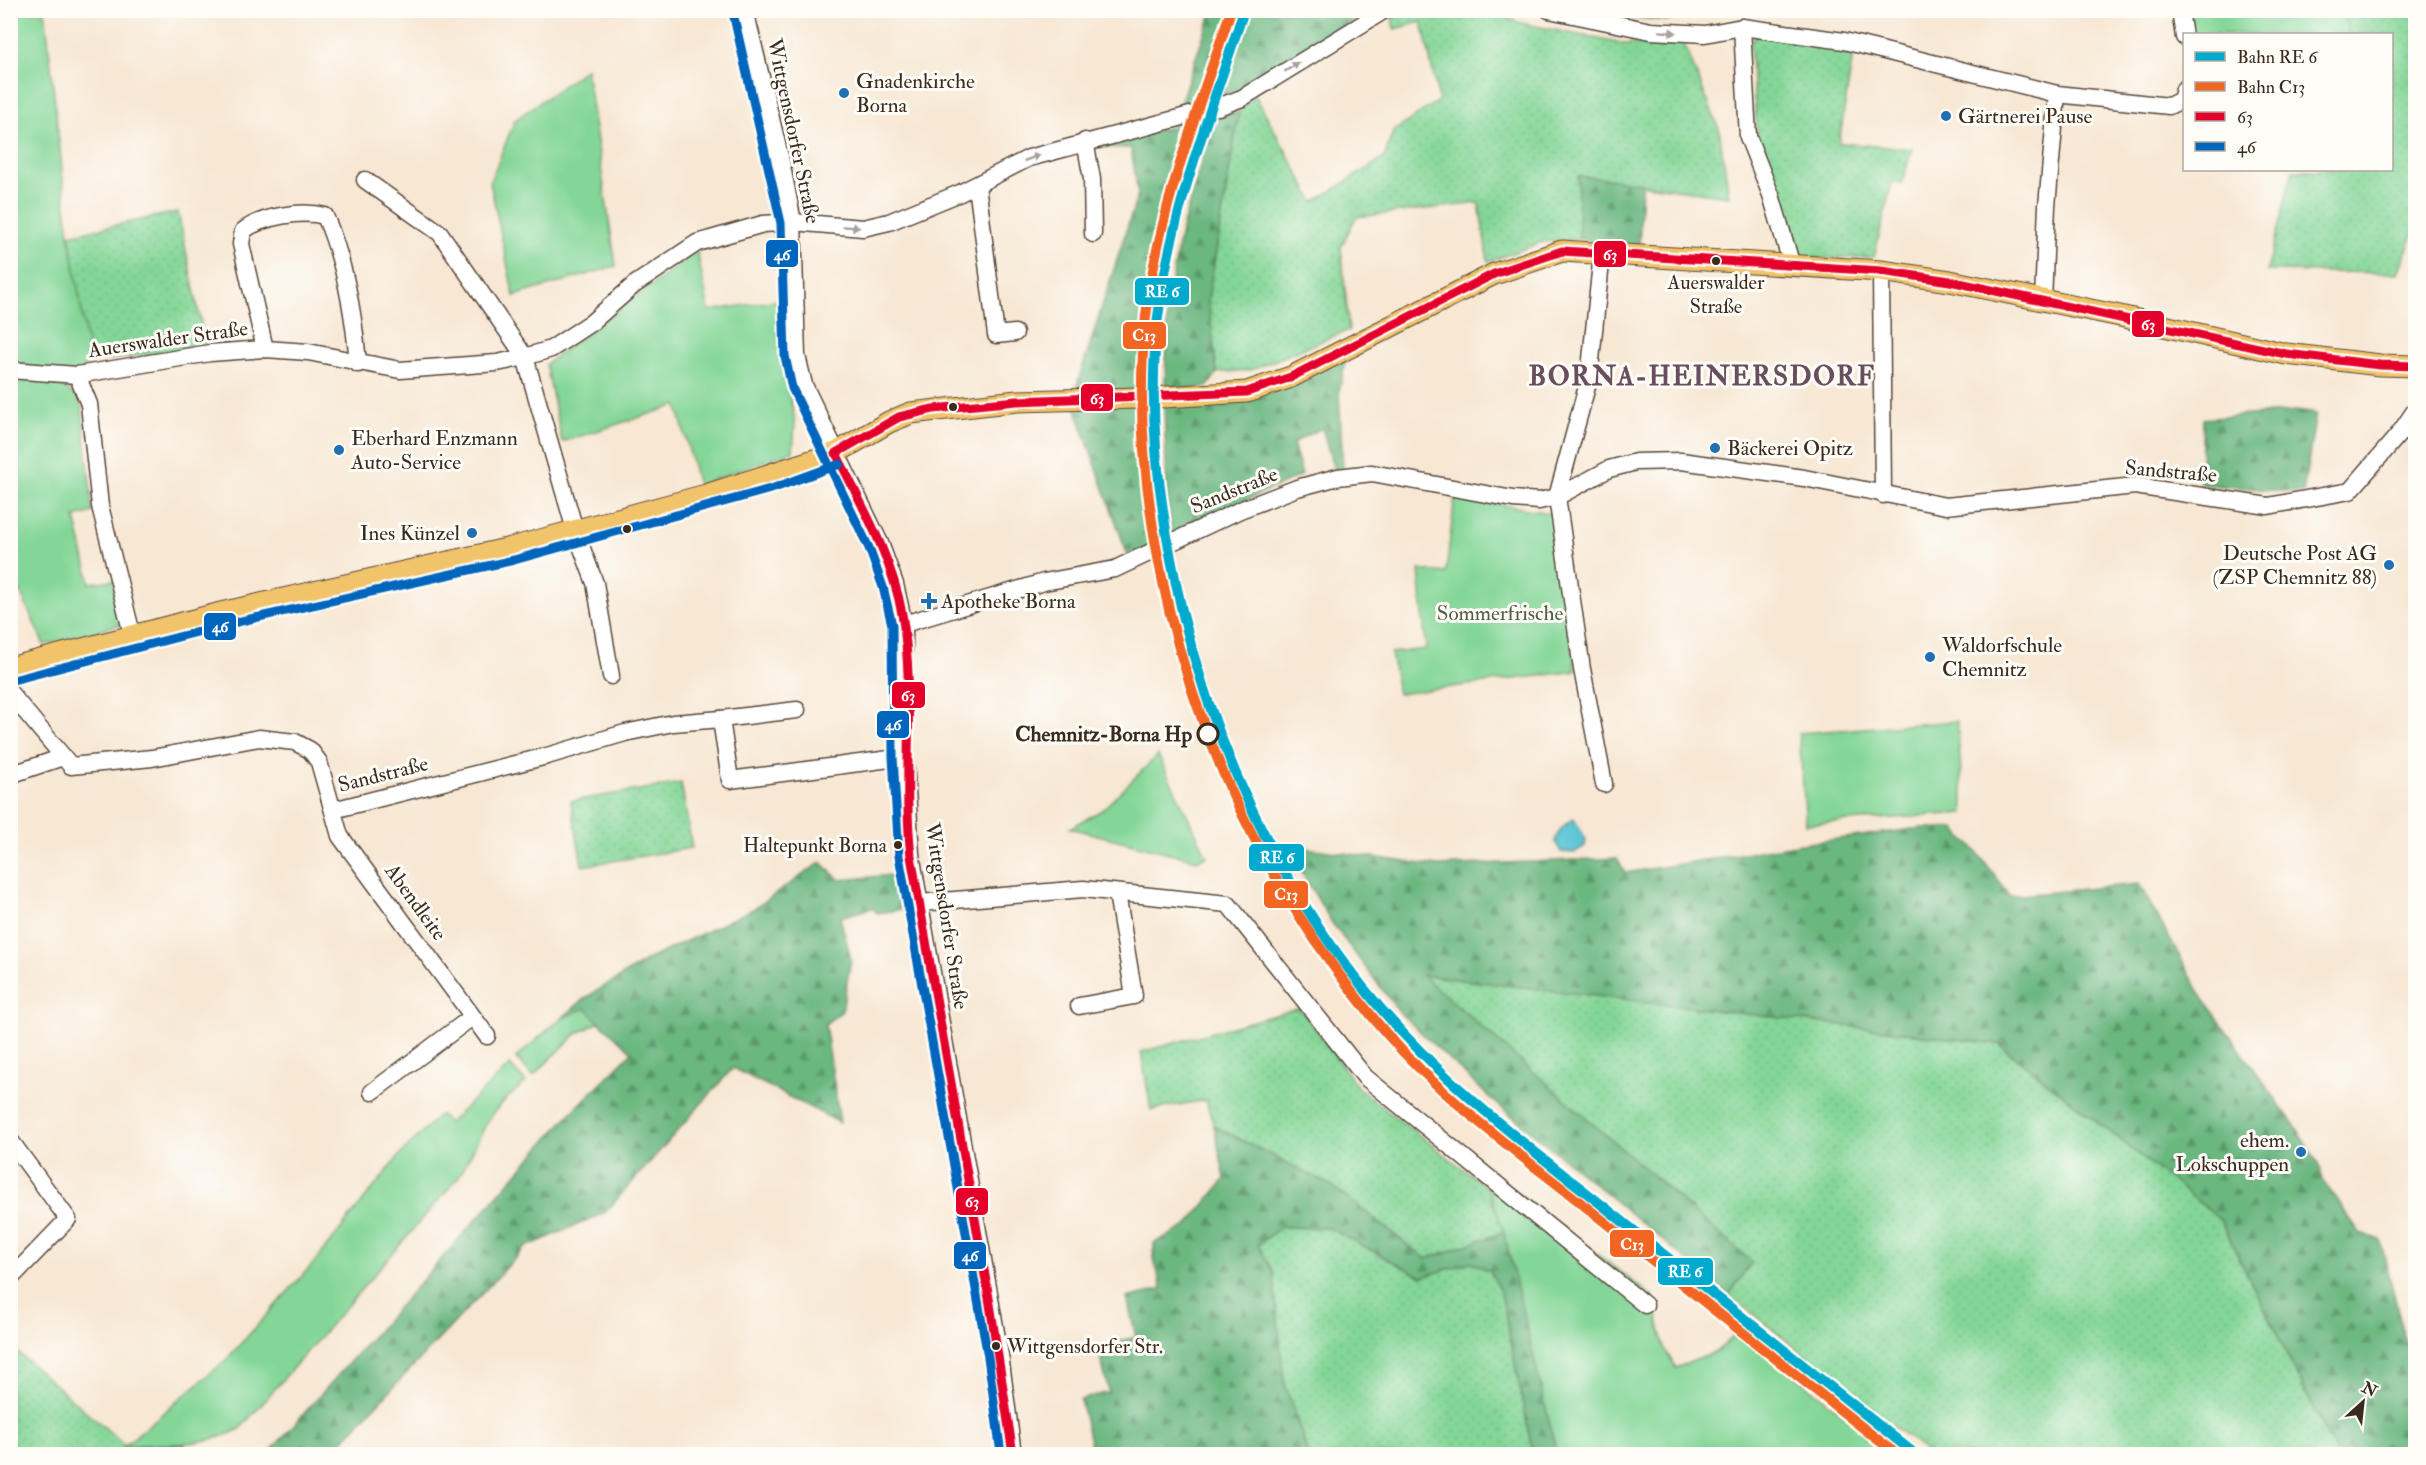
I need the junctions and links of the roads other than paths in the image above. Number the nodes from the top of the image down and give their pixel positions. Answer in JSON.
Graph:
{"nodes":[{"id":1,"x":746,"y":10,"type":"edge"},
{"id":2,"x":1385,"y":10,"type":"edge"},
{"id":3,"x":1549,"y":10,"type":"edge"},
{"id":4,"x":2180,"y":10,"type":"edge"},
{"id":5,"x":1742,"y":27,"type":"junction"},
{"id":6,"x":2183,"y":33,"type":"edge"},
{"id":7,"x":2183,"y":93,"type":"edge"},
{"id":8,"x":2057,"y":94,"type":"junction"},
{"id":9,"x":1218,"y":107,"type":"tunnel mouth"},
{"id":10,"x":1194,"y":114,"type":"tunnel mouth"},
{"id":11,"x":1085,"y":141,"type":"junction"},
{"id":12,"x":365,"y":180,"type":"dead end"},
{"id":13,"x":977,"y":185,"type":"junction"},
{"id":14,"x":793,"y":222,"type":"junction"},
{"id":15,"x":1093,"y":234,"type":"dead end"},
{"id":16,"x":1602,"y":253,"type":"junction"},
{"id":17,"x":1792,"y":267,"type":"junction"},
{"id":18,"x":1881,"y":272,"type":"junction"},
{"id":19,"x":2043,"y":301,"type":"junction"},
{"id":20,"x":1015,"y":333,"type":"dead end"},
{"id":21,"x":265,"y":349,"type":"junction"},
{"id":22,"x":525,"y":357,"type":"junction"},
{"id":23,"x":358,"y":364,"type":"junction"},
{"id":24,"x":2415,"y":366,"type":"edge"},
{"id":25,"x":10,"y":370,"type":"edge"},
{"id":26,"x":77,"y":375,"type":"junction"},
{"id":27,"x":1164,"y":397,"type":"dead end"},
{"id":28,"x":1138,"y":398,"type":"dead end"},
{"id":29,"x":2415,"y":409,"type":"edge"},
{"id":30,"x":836,"y":453,"type":"junction"},
{"id":31,"x":1883,"y":495,"type":"junction"},
{"id":32,"x":1557,"y":496,"type":"junction"},
{"id":33,"x":575,"y":530,"type":"junction"},
{"id":34,"x":904,"y":624,"type":"junction"},
{"id":35,"x":132,"y":634,"type":"junction"},
{"id":36,"x":10,"y":668,"type":"edge"},
{"id":37,"x":611,"y":676,"type":"dead end"},
{"id":38,"x":10,"y":693,"type":"edge"},
{"id":39,"x":796,"y":710,"type":"dead end"},
{"id":40,"x":720,"y":719,"type":"junction"},
{"id":41,"x":63,"y":757,"type":"junction"},
{"id":42,"x":905,"y":757,"type":"junction"},
{"id":43,"x":10,"y":775,"type":"edge"},
{"id":44,"x":1604,"y":784,"type":"dead end"},
{"id":45,"x":333,"y":810,"type":"junction"},
{"id":46,"x":1117,"y":893,"type":"junction"},
{"id":47,"x":920,"y":903,"type":"junction"},
{"id":48,"x":1079,"y":1006,"type":"dead end"},
{"id":49,"x":471,"y":1017,"type":"junction"},
{"id":50,"x":487,"y":1036,"type":"dead end"},
{"id":51,"x":372,"y":1092,"type":"dead end"},
{"id":52,"x":10,"y":1140,"type":"edge"},
{"id":53,"x":10,"y":1279,"type":"edge"},
{"id":54,"x":1645,"y":1305,"type":"dead end"},
{"id":55,"x":1013,"y":1455,"type":"edge"}],
"edges":[{"from":1,"to":14,"type":"street","name":"Wittgensdorfer Straße"},
{"from":9,"to":2,"type":"street","one_way":true},
{"from":3,"to":5,"type":"street","one_way":true},
{"from":4,"to":6,"type":"street"},
{"from":5,"to":8,"type":"street"},
{"from":5,"to":17,"type":"street"},
{"from":7,"to":8,"type":"street"},
{"from":8,"to":19,"type":"street"},
{"from":10,"to":11,"type":"street","name":"Auerswalder Straße"},
{"from":13,"to":11,"type":"street","name":"Auerswalder Straße","one_way":true},
{"from":11,"to":15,"type":"street"},
{"from":12,"to":22,"type":"street"},
{"from":14,"to":13,"type":"street","name":"Auerswalder Straße","one_way":true},
{"from":13,"to":20,"type":"street"},
{"from":14,"to":22,"type":"street","name":"Auerswalder Straße"},
{"from":14,"to":30,"type":"street","name":"Wittgensdorfer Straße"},
{"from":16,"to":17,"type":"main road"},
{"from":16,"to":27,"type":"main road"},
{"from":16,"to":32,"type":"street"},
{"from":17,"to":18,"type":"main road"},
{"from":18,"to":19,"type":"main road"},
{"from":18,"to":31,"type":"street"},
{"from":19,"to":24,"type":"main road"},
{"from":21,"to":23,"type":"street","name":"Auerswalder Straße"},
{"from":21,"to":23,"type":"street","name":"Auerswalder Straße"},
{"from":21,"to":26,"type":"street","name":"Auerswalder Straße"},
{"from":22,"to":23,"type":"street","name":"Auerswalder Straße"},
{"from":22,"to":33,"type":"street"},
{"from":25,"to":26,"type":"street","name":"Auerswalder Straße"},
{"from":26,"to":35,"type":"street","name":"Auerswalder Straße"},
{"from":28,"to":30,"type":"main road"},
{"from":29,"to":31,"type":"street","name":"Sandstraße"},
{"from":30,"to":33,"type":"main road"},
{"from":30,"to":34,"type":"street","name":"Wittgensdorfer Straße"},
{"from":31,"to":32,"type":"street","name":"Sandstraße"},
{"from":32,"to":34,"type":"street","name":"Sandstraße"},
{"from":32,"to":44,"type":"street"},
{"from":33,"to":35,"type":"main road"},
{"from":33,"to":37,"type":"street"},
{"from":34,"to":42,"type":"street","name":"Wittgensdorfer Straße"},
{"from":35,"to":36,"type":"main road"},
{"from":38,"to":41,"type":"street"},
{"from":39,"to":40,"type":"street","name":"Sandstraße"},
{"from":40,"to":42,"type":"street"},
{"from":40,"to":45,"type":"street","name":"Sandstraße"},
{"from":41,"to":43,"type":"street"},
{"from":41,"to":45,"type":"street","name":"Sandstraße"},
{"from":42,"to":47,"type":"street","name":"Wittgensdorfer Straße"},
{"from":45,"to":49,"type":"street","name":"Abendleite"},
{"from":46,"to":47,"type":"street"},
{"from":46,"to":48,"type":"street"},
{"from":46,"to":54,"type":"street"},
{"from":47,"to":55,"type":"street","name":"Wittgensdorfer Straße"},
{"from":49,"to":50,"type":"street","name":"Abendleite"},
{"from":49,"to":51,"type":"street"},
{"from":52,"to":53,"type":"street"}]}
